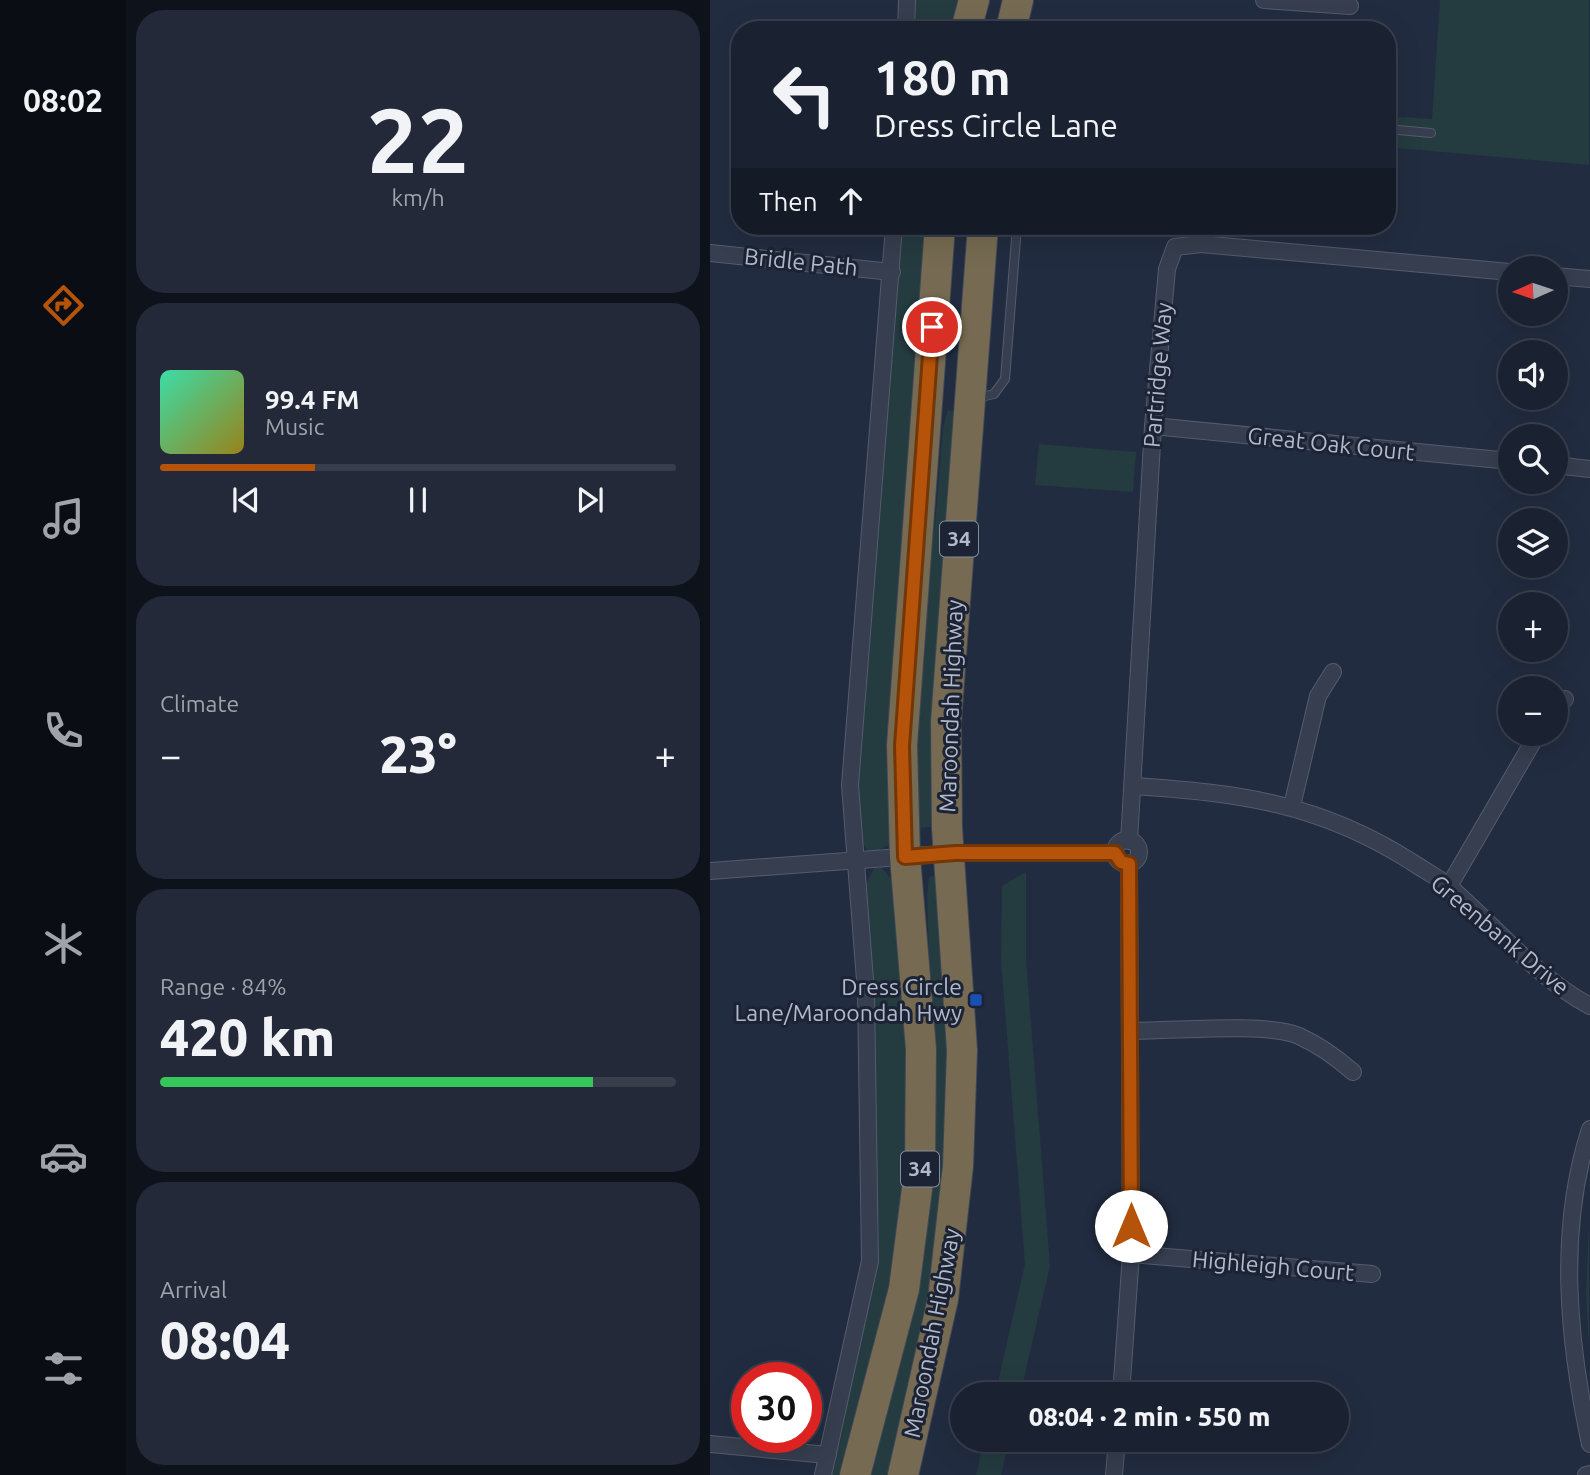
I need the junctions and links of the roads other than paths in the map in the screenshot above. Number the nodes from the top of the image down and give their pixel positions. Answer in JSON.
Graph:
{"nodes":[{"id":1,"x":907,"y":0,"type":"edge"},
{"id":2,"x":974,"y":0,"type":"edge"},
{"id":3,"x":1019,"y":0,"type":"edge"},
{"id":4,"x":1264,"y":0,"type":"edge"},
{"id":5,"x":1350,"y":6,"type":"dead end"},
{"id":6,"x":906,"y":21,"type":"edge"},
{"id":7,"x":968,"y":21,"type":"edge"},
{"id":8,"x":1013,"y":21,"type":"edge"},
{"id":9,"x":1396,"y":130,"type":"edge"},
{"id":10,"x":1431,"y":133,"type":"dead end"},
{"id":11,"x":894,"y":235,"type":"edge"},
{"id":12,"x":939,"y":235,"type":"edge"},
{"id":13,"x":982,"y":235,"type":"edge"},
{"id":14,"x":1016,"y":235,"type":"edge"},
{"id":15,"x":710,"y":253,"type":"edge"},
{"id":16,"x":1498,"y":271,"type":"edge"},
{"id":17,"x":892,"y":272,"type":"junction"},
{"id":18,"x":1568,"y":277,"type":"edge"},
{"id":19,"x":1590,"y":279,"type":"edge"},
{"id":20,"x":927,"y":394,"type":"junction"},
{"id":21,"x":970,"y":398,"type":"junction"},
{"id":22,"x":1153,"y":426,"type":"junction"},
{"id":23,"x":1498,"y":460,"type":"edge"},
{"id":24,"x":1568,"y":466,"type":"edge"},
{"id":25,"x":1590,"y":469,"type":"edge"},
{"id":26,"x":1333,"y":672,"type":"dead end"},
{"id":27,"x":1530,"y":746,"type":"edge"},
{"id":28,"x":1133,"y":786,"type":"junction"},
{"id":29,"x":1292,"y":806,"type":"junction"},
{"id":30,"x":1129,"y":841,"type":"junction"},
{"id":31,"x":948,"y":853,"type":"junction"},
{"id":32,"x":1115,"y":853,"type":"junction"},
{"id":33,"x":905,"y":857,"type":"junction"},
{"id":34,"x":856,"y":860,"type":"junction"},
{"id":35,"x":1129,"y":864,"type":"junction"},
{"id":36,"x":710,"y":871,"type":"edge"},
{"id":37,"x":1449,"y":886,"type":"junction"},
{"id":38,"x":1590,"y":1006,"type":"edge"},
{"id":39,"x":1131,"y":1031,"type":"junction"},
{"id":40,"x":1353,"y":1072,"type":"dead end"},
{"id":41,"x":1590,"y":1129,"type":"edge"},
{"id":42,"x":1586,"y":1160,"type":"edge"},
{"id":43,"x":1131,"y":1254,"type":"junction"},
{"id":44,"x":1372,"y":1273,"type":"dead end"},
{"id":45,"x":1122,"y":1382,"type":"edge"},
{"id":46,"x":710,"y":1444,"type":"edge"},
{"id":47,"x":1590,"y":1444,"type":"edge"},
{"id":48,"x":1116,"y":1452,"type":"edge"},
{"id":49,"x":828,"y":1455,"type":"junction"},
{"id":50,"x":823,"y":1475,"type":"edge"},
{"id":51,"x":855,"y":1475,"type":"edge"},
{"id":52,"x":903,"y":1475,"type":"edge"},
{"id":53,"x":1114,"y":1475,"type":"edge"}],
"edges":[{"from":1,"to":6,"type":"street"},
{"from":2,"to":7,"type":"highway"},
{"from":3,"to":8,"type":"highway"},
{"from":4,"to":5,"type":"street"},
{"from":9,"to":10,"type":"lane"},
{"from":11,"to":17,"type":"street"},
{"from":12,"to":20,"type":"highway","name":"Maroondah Highway","number":"34"},
{"from":13,"to":21,"type":"highway","name":"Maroondah Highway","number":"34"},
{"from":14,"to":21,"type":"lane"},
{"from":15,"to":17,"type":"street","name":"Bridle Path"},
{"from":16,"to":22,"type":"street","name":"Partridge Way"},
{"from":17,"to":34,"type":"street"},
{"from":18,"to":19,"type":"street"},
{"from":20,"to":21,"type":"highway"},
{"from":20,"to":33,"type":"highway","name":"Maroondah Highway","number":"34"},
{"from":21,"to":31,"type":"highway","name":"Maroondah Highway","number":"34"},
{"from":22,"to":23,"type":"street","name":"Great Oak Court"},
{"from":22,"to":28,"type":"street","name":"Partridge Way"},
{"from":24,"to":25,"type":"street"},
{"from":26,"to":29,"type":"street"},
{"from":27,"to":37,"type":"street"},
{"from":28,"to":29,"type":"street","name":"Greenbank Drive"},
{"from":28,"to":30,"type":"street","name":"Partridge Way"},
{"from":29,"to":37,"type":"street","name":"Greenbank Drive"},
{"from":30,"to":32,"type":"street"},
{"from":30,"to":35,"type":"street"},
{"from":31,"to":32,"type":"street"},
{"from":31,"to":33,"type":"street"},
{"from":31,"to":52,"type":"highway","name":"Maroondah Highway","number":"34"},
{"from":32,"to":35,"type":"street"},
{"from":33,"to":34,"type":"street"},
{"from":33,"to":51,"type":"highway","name":"Maroondah Highway","number":"34"},
{"from":34,"to":36,"type":"street"},
{"from":34,"to":49,"type":"street"},
{"from":35,"to":39,"type":"street"},
{"from":37,"to":38,"type":"street","name":"Greenbank Drive"},
{"from":39,"to":40,"type":"street"},
{"from":39,"to":43,"type":"street"},
{"from":41,"to":42,"type":"street"},
{"from":42,"to":47,"type":"street"},
{"from":43,"to":44,"type":"street","name":"Highleigh Court"},
{"from":43,"to":45,"type":"street"},
{"from":46,"to":49,"type":"street"},
{"from":48,"to":53,"type":"street"},
{"from":49,"to":50,"type":"street"}]}
